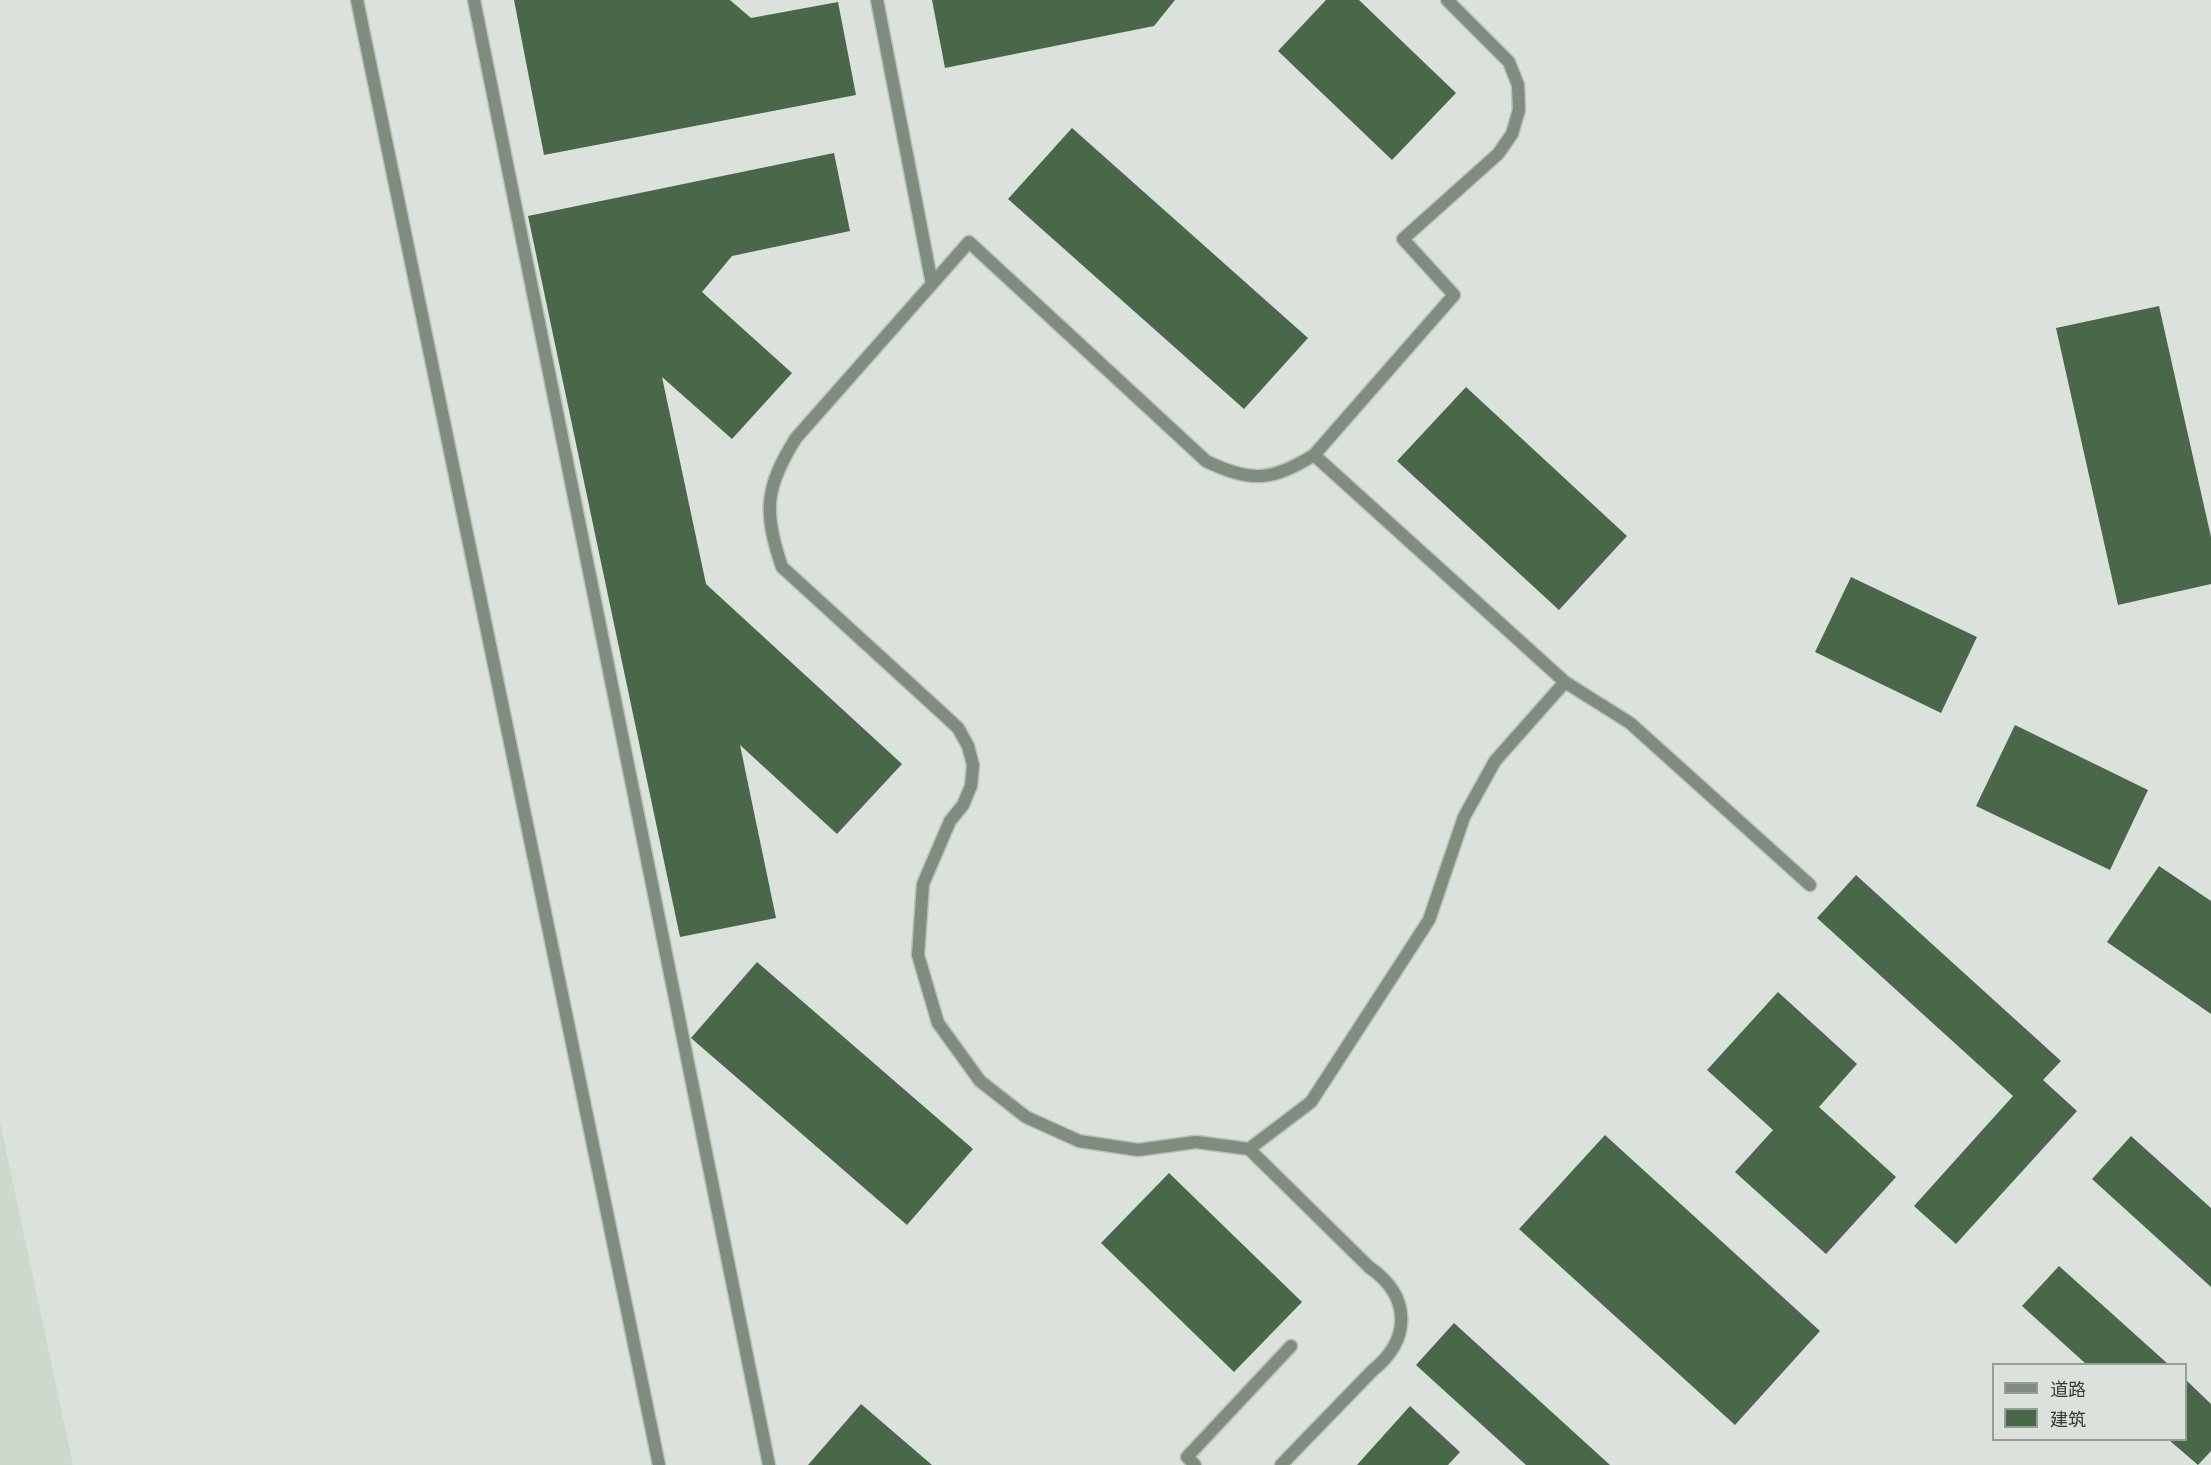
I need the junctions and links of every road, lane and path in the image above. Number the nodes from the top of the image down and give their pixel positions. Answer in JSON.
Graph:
{"nodes":[{"id":1,"x":357,"y":0,"type":"edge"},
{"id":2,"x":474,"y":0,"type":"edge"},
{"id":3,"x":877,"y":0,"type":"edge"},
{"id":4,"x":1447,"y":0,"type":"edge"},
{"id":5,"x":932,"y":284,"type":"junction"},
{"id":6,"x":1314,"y":454,"type":"junction"},
{"id":7,"x":1565,"y":682,"type":"junction"},
{"id":8,"x":1810,"y":885,"type":"dead end"},
{"id":9,"x":1249,"y":1149,"type":"junction"},
{"id":10,"x":1291,"y":1346,"type":"dead end"},
{"id":11,"x":659,"y":1465,"type":"edge"},
{"id":12,"x":770,"y":1465,"type":"edge"},
{"id":13,"x":1194,"y":1465,"type":"edge"},
{"id":14,"x":1281,"y":1465,"type":"edge"}],
"edges":[{"from":1,"to":11,"type":"street"},
{"from":2,"to":12,"type":"street"},
{"from":3,"to":5,"type":"street"},
{"from":4,"to":6,"type":"street"},
{"from":5,"to":6,"type":"street"},
{"from":5,"to":9,"type":"street"},
{"from":6,"to":7,"type":"street"},
{"from":7,"to":8,"type":"street"},
{"from":7,"to":9,"type":"street"},
{"from":9,"to":14,"type":"street"},
{"from":10,"to":13,"type":"street"}]}
